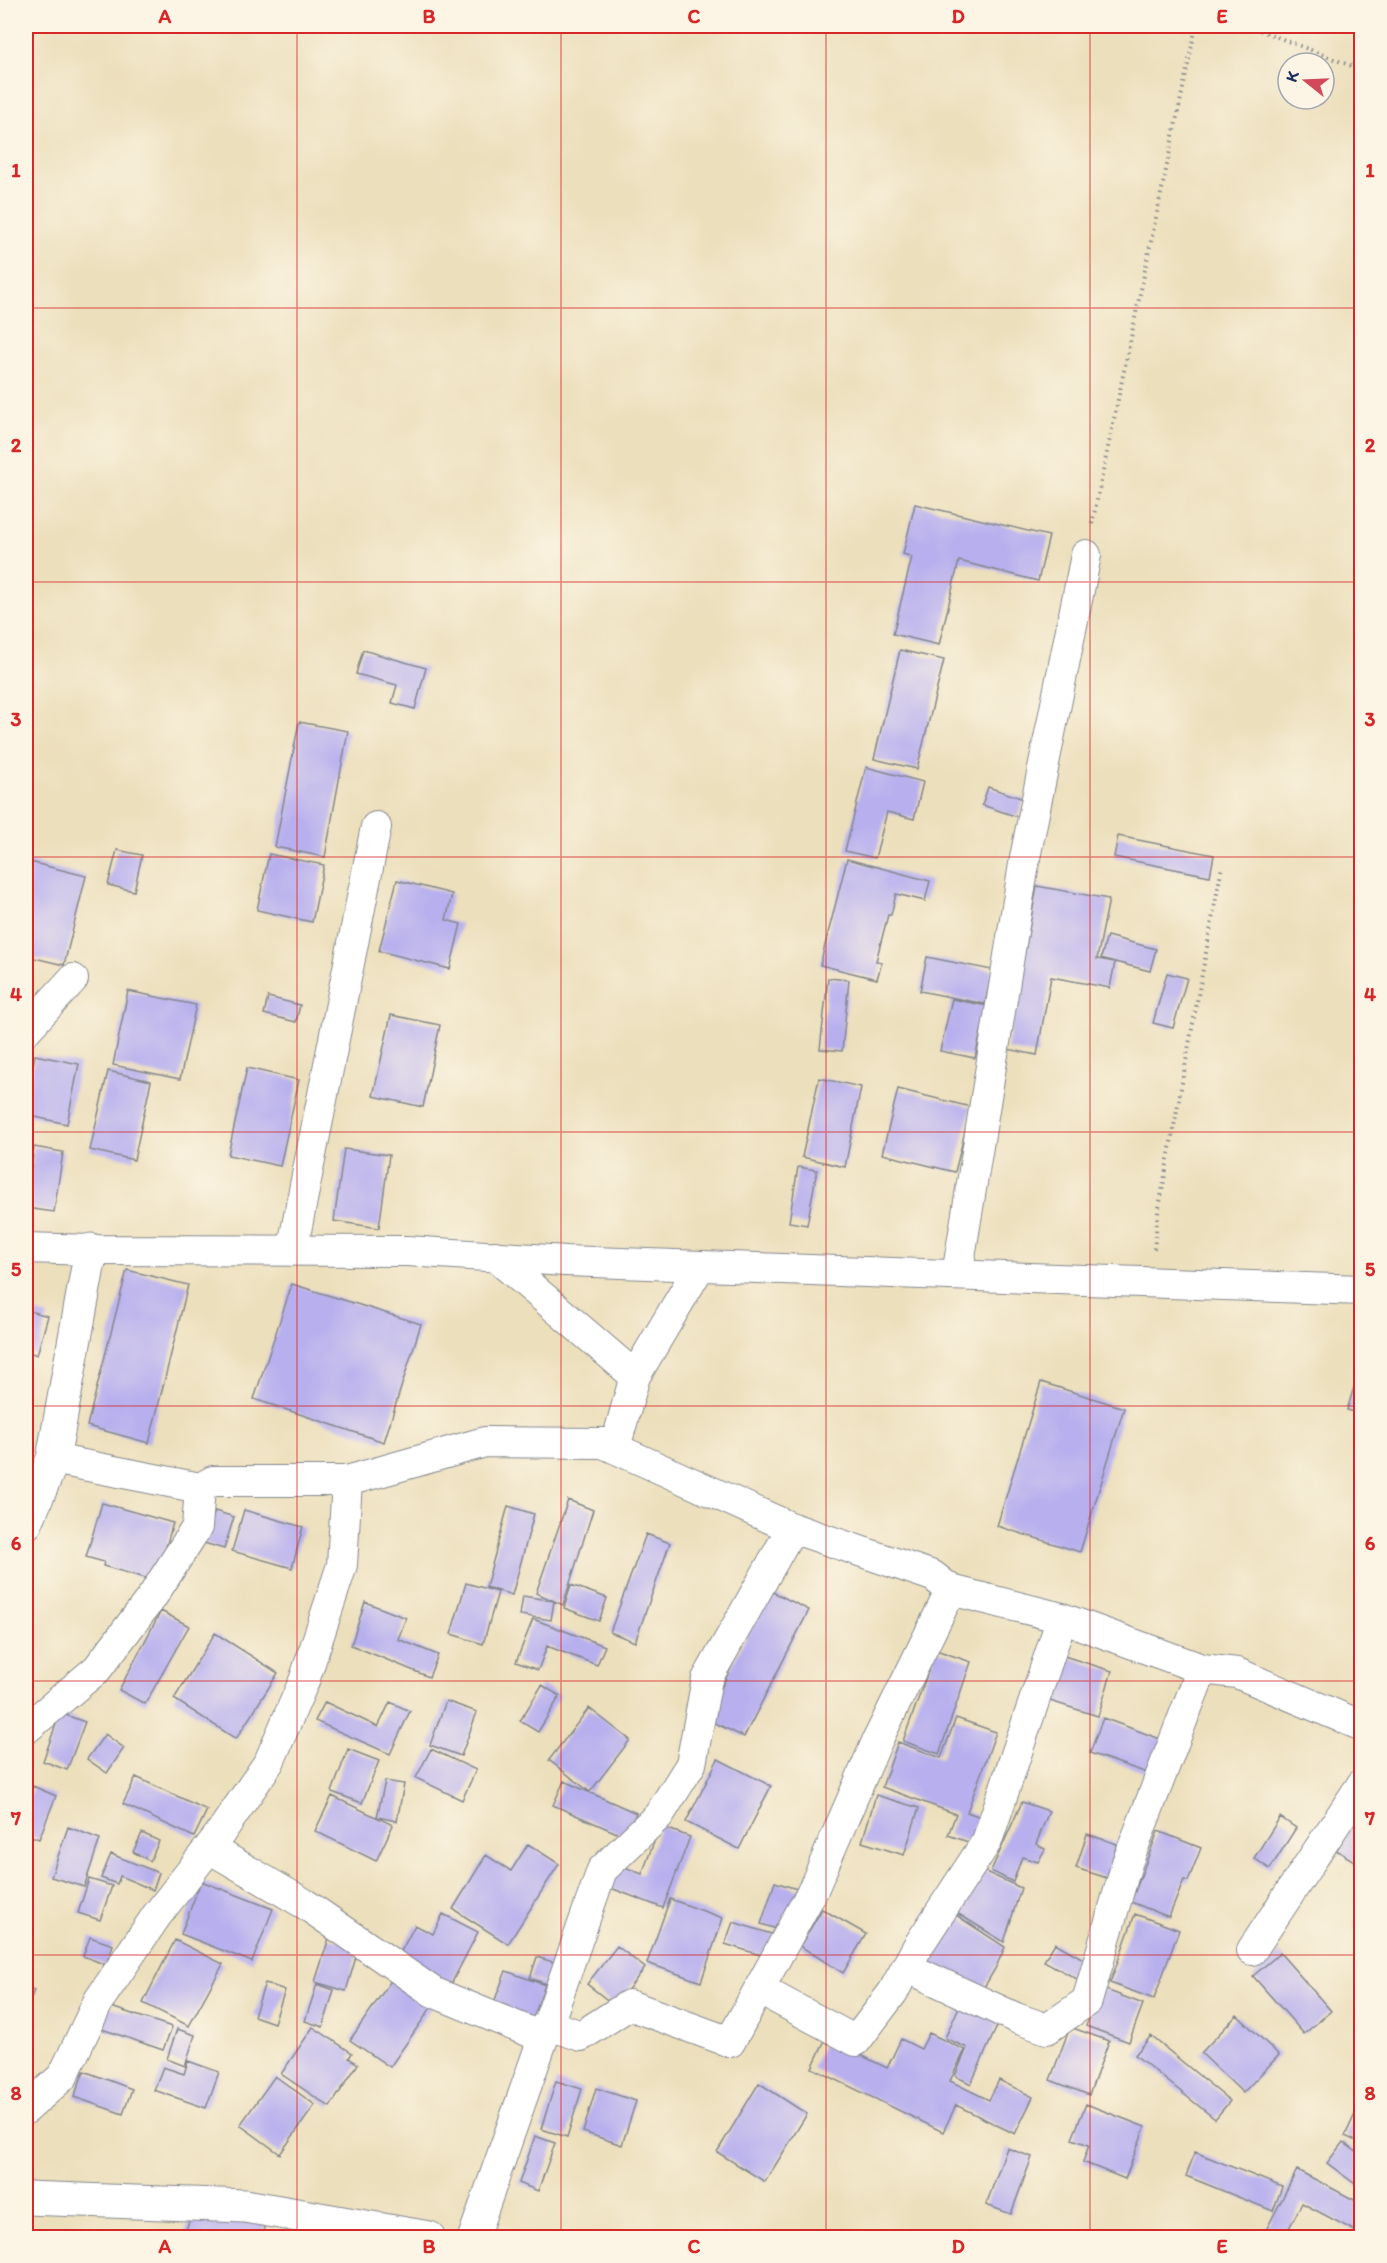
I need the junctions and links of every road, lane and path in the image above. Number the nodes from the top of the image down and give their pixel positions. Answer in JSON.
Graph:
{"nodes":[{"id":1,"x":1196,"y":26,"type":"edge"},
{"id":2,"x":1248,"y":26,"type":"edge"},
{"id":3,"x":1362,"y":70,"type":"edge"},
{"id":4,"x":1086,"y":555,"type":"joint"},
{"id":5,"x":376,"y":827,"type":"dead end"},
{"id":6,"x":1222,"y":866,"type":"dead end"},
{"id":7,"x":73,"y":979,"type":"dead end"},
{"id":8,"x":26,"y":1030,"type":"edge"},
{"id":9,"x":26,"y":1248,"type":"edge"},
{"id":10,"x":91,"y":1250,"type":"junction"},
{"id":11,"x":292,"y":1251,"type":"junction"},
{"id":12,"x":495,"y":1256,"type":"junction"},
{"id":13,"x":700,"y":1266,"type":"junction"},
{"id":14,"x":957,"y":1275,"type":"junction"},
{"id":15,"x":1150,"y":1282,"type":"junction"},
{"id":16,"x":1362,"y":1290,"type":"edge"},
{"id":17,"x":634,"y":1376,"type":"junction"},
{"id":18,"x":615,"y":1448,"type":"junction"},
{"id":19,"x":52,"y":1459,"type":"junction"},
{"id":20,"x":347,"y":1481,"type":"junction"},
{"id":21,"x":200,"y":1488,"type":"junction"},
{"id":22,"x":26,"y":1523,"type":"edge"},
{"id":23,"x":792,"y":1528,"type":"junction"},
{"id":24,"x":951,"y":1590,"type":"junction"},
{"id":25,"x":1062,"y":1618,"type":"junction"},
{"id":26,"x":1202,"y":1669,"type":"junction"},
{"id":27,"x":1362,"y":1726,"type":"edge"},
{"id":28,"x":26,"y":1730,"type":"edge"},
{"id":29,"x":1362,"y":1784,"type":"edge"},
{"id":30,"x":209,"y":1848,"type":"junction"},
{"id":31,"x":1252,"y":1950,"type":"dead end"},
{"id":32,"x":906,"y":1967,"type":"junction"},
{"id":33,"x":759,"y":1989,"type":"junction"},
{"id":34,"x":545,"y":2031,"type":"junction"},
{"id":35,"x":26,"y":2109,"type":"edge"},
{"id":36,"x":26,"y":2198,"type":"edge"},
{"id":37,"x":429,"y":2238,"type":"edge"},
{"id":38,"x":473,"y":2238,"type":"edge"}],
"edges":[{"from":1,"to":4,"type":"path"},
{"from":2,"to":3,"type":"path"},
{"from":4,"to":14,"type":"street"},
{"from":5,"to":11,"type":"street"},
{"from":6,"to":15,"type":"path"},
{"from":7,"to":8,"type":"street"},
{"from":9,"to":10,"type":"street"},
{"from":10,"to":11,"type":"street"},
{"from":10,"to":19,"type":"street"},
{"from":11,"to":12,"type":"street"},
{"from":12,"to":13,"type":"street"},
{"from":12,"to":17,"type":"street"},
{"from":13,"to":14,"type":"street"},
{"from":13,"to":17,"type":"street"},
{"from":14,"to":15,"type":"street"},
{"from":15,"to":16,"type":"street"},
{"from":17,"to":18,"type":"street"},
{"from":18,"to":20,"type":"street"},
{"from":18,"to":23,"type":"street"},
{"from":19,"to":21,"type":"street"},
{"from":19,"to":22,"type":"street"},
{"from":20,"to":21,"type":"street"},
{"from":20,"to":30,"type":"street"},
{"from":21,"to":28,"type":"street"},
{"from":23,"to":24,"type":"street"},
{"from":23,"to":34,"type":"street"},
{"from":24,"to":25,"type":"street"},
{"from":24,"to":33,"type":"street"},
{"from":25,"to":26,"type":"street"},
{"from":25,"to":32,"type":"street"},
{"from":26,"to":27,"type":"street"},
{"from":26,"to":32,"type":"street"},
{"from":29,"to":31,"type":"street"},
{"from":30,"to":34,"type":"street"},
{"from":30,"to":35,"type":"street"},
{"from":32,"to":33,"type":"street"},
{"from":33,"to":34,"type":"street"},
{"from":34,"to":38,"type":"street"},
{"from":36,"to":37,"type":"street"}]}
